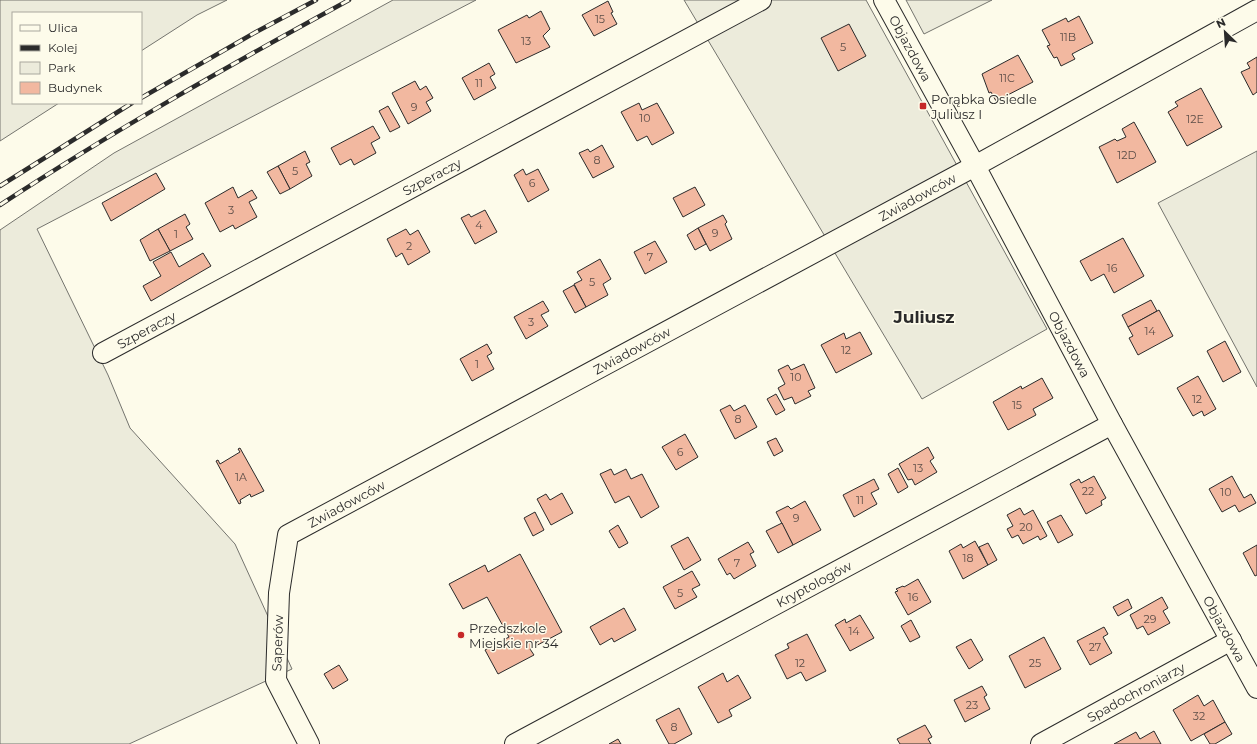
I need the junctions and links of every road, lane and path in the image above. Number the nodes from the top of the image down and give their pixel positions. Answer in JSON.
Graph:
{"nodes":[{"id":1,"x":761,"y":0,"type":"edge"},
{"id":2,"x":884,"y":0,"type":"edge"},
{"id":3,"x":1257,"y":10,"type":"edge"},
{"id":4,"x":975,"y":166,"type":"junction"},
{"id":5,"x":102,"y":353,"type":"dead end"},
{"id":6,"x":1112,"y":424,"type":"junction"},
{"id":7,"x":288,"y":535,"type":"joint"},
{"id":8,"x":1231,"y":640,"type":"junction"},
{"id":9,"x":1257,"y":688,"type":"edge"},
{"id":10,"x":309,"y":744,"type":"edge"},
{"id":11,"x":515,"y":744,"type":"edge"},
{"id":12,"x":1041,"y":744,"type":"edge"}],
"edges":[{"from":1,"to":5,"type":"street","name":"Szperaczy"},
{"from":2,"to":4,"type":"street","name":"Objazdowa"},
{"from":3,"to":4,"type":"street","name":"Zwiadowców"},
{"from":4,"to":6,"type":"street","name":"Objazdowa"},
{"from":4,"to":7,"type":"street","name":"Zwiadowców"},
{"from":6,"to":8,"type":"street","name":"Objazdowa"},
{"from":6,"to":11,"type":"street","name":"Kryptologów"},
{"from":7,"to":10,"type":"street","name":"Saperów"},
{"from":8,"to":9,"type":"street","name":"Objazdowa"},
{"from":8,"to":12,"type":"street","name":"Spadochroniarzy"}]}
